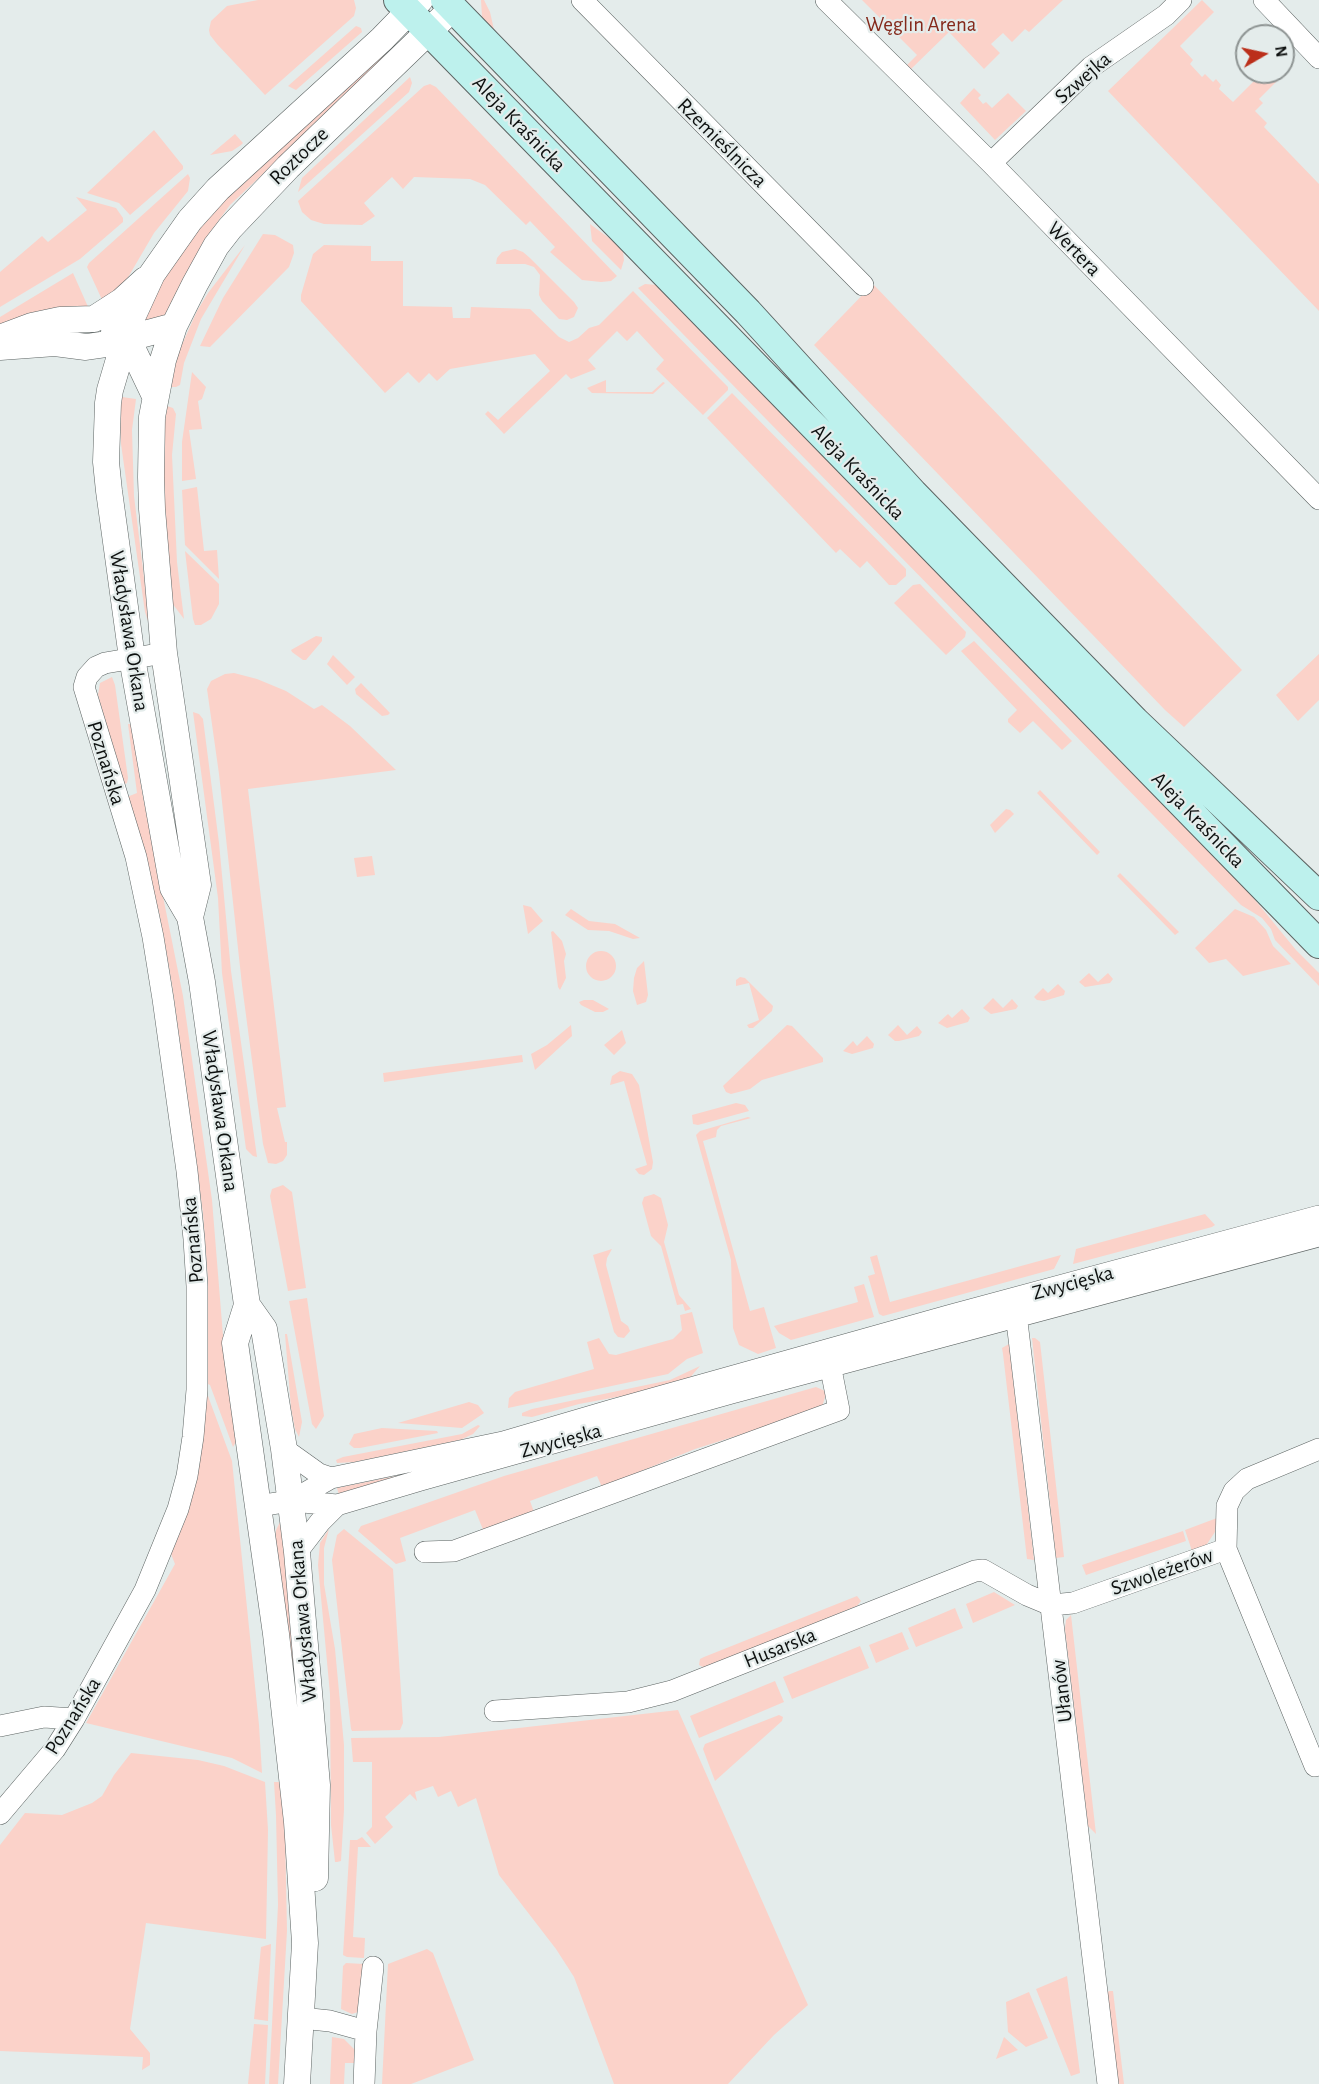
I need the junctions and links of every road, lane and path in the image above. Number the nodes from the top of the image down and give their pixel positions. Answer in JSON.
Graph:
{"nodes":[{"id":1,"x":582,"y":0,"type":"edge"},
{"id":2,"x":826,"y":0,"type":"edge"},
{"id":3,"x":1181,"y":0,"type":"edge"},
{"id":4,"x":1264,"y":0,"type":"edge"},
{"id":5,"x":453,"y":3,"type":"edge"},
{"id":6,"x":409,"y":4,"type":"edge"},
{"id":7,"x":429,"y":32,"type":"junction"},
{"id":8,"x":1319,"y":58,"type":"edge"},
{"id":9,"x":991,"y":164,"type":"junction"},
{"id":10,"x":152,"y":274,"type":"junction"},
{"id":11,"x":863,"y":285,"type":"dead end"},
{"id":12,"x":94,"y":319,"type":"junction"},
{"id":13,"x":174,"y":326,"type":"junction"},
{"id":14,"x":0,"y":338,"type":"edge"},
{"id":15,"x":124,"y":340,"type":"junction"},
{"id":16,"x":86,"y":347,"type":"junction"},
{"id":17,"x":0,"y":348,"type":"edge"},
{"id":18,"x":164,"y":360,"type":"joint"},
{"id":19,"x":110,"y":390,"type":"junction"},
{"id":20,"x":155,"y":396,"type":"junction"},
{"id":21,"x":1319,"y":499,"type":"edge"},
{"id":22,"x":165,"y":653,"type":"junction"},
{"id":23,"x":132,"y":658,"type":"junction"},
{"id":24,"x":1319,"y":896,"type":"edge"},
{"id":25,"x":190,"y":917,"type":"junction"},
{"id":26,"x":1319,"y":944,"type":"edge"},
{"id":27,"x":1319,"y":1216,"type":"edge"},
{"id":28,"x":1319,"y":1236,"type":"edge"},
{"id":29,"x":247,"y":1305,"type":"junction"},
{"id":30,"x":1015,"y":1307,"type":"junction"},
{"id":31,"x":829,"y":1359,"type":"junction"},
{"id":32,"x":284,"y":1449,"type":"junction"},
{"id":33,"x":1319,"y":1449,"type":"edge"},
{"id":34,"x":331,"y":1478,"type":"junction"},
{"id":35,"x":291,"y":1502,"type":"junction"},
{"id":36,"x":337,"y":1505,"type":"junction"},
{"id":37,"x":257,"y":1506,"type":"junction"},
{"id":38,"x":1226,"y":1549,"type":"junction"},
{"id":39,"x":297,"y":1552,"type":"junction"},
{"id":40,"x":424,"y":1552,"type":"dead end"},
{"id":41,"x":1052,"y":1605,"type":"junction"},
{"id":42,"x":495,"y":1711,"type":"dead end"},
{"id":43,"x":75,"y":1719,"type":"junction"},
{"id":44,"x":0,"y":1726,"type":"edge"},
{"id":45,"x":1315,"y":1766,"type":"dead end"},
{"id":46,"x":0,"y":1814,"type":"edge"},
{"id":47,"x":305,"y":1943,"type":"junction"},
{"id":48,"x":373,"y":1968,"type":"dead end"},
{"id":49,"x":301,"y":2018,"type":"junction"},
{"id":50,"x":366,"y":2031,"type":"junction"},
{"id":51,"x":297,"y":2084,"type":"edge"},
{"id":52,"x":364,"y":2084,"type":"edge"},
{"id":53,"x":1108,"y":2084,"type":"edge"}],
"edges":[{"from":1,"to":11,"type":"street","name":"Rzemieślnicza"},
{"from":2,"to":9,"type":"street","name":"Wertera"},
{"from":3,"to":9,"type":"street","name":"Szwejka"},
{"from":4,"to":8,"type":"street"},
{"from":5,"to":7,"type":"street","name":"Roztocze"},
{"from":5,"to":24,"type":"main road","name":"Aleja Kraśnicka"},
{"from":6,"to":7,"type":"main road","name":"Aleja Kraśnicka"},
{"from":6,"to":10,"type":"street","name":"Roztocze"},
{"from":7,"to":13,"type":"street","name":"Roztocze"},
{"from":7,"to":26,"type":"main road","name":"Aleja Kraśnicka"},
{"from":9,"to":21,"type":"street","name":"Wertera"},
{"from":10,"to":12,"type":"street","name":"Roztocze"},
{"from":10,"to":15,"type":"street","name":"Roztocze"},
{"from":12,"to":14,"type":"street"},
{"from":12,"to":15,"type":"street"},
{"from":13,"to":15,"type":"street"},
{"from":13,"to":18,"type":"street","name":"Roztocze"},
{"from":15,"to":16,"type":"street"},
{"from":15,"to":19,"type":"street","name":"Władysława Orkana"},
{"from":15,"to":20,"type":"street"},
{"from":16,"to":17,"type":"street"},
{"from":16,"to":19,"type":"street"},
{"from":18,"to":20,"type":"street","name":"Władysława Orkana"},
{"from":19,"to":23,"type":"street","name":"Władysława Orkana"},
{"from":20,"to":22,"type":"street","name":"Władysława Orkana"},
{"from":22,"to":23,"type":"street","name":"Poznańska"},
{"from":22,"to":25,"type":"street","name":"Władysława Orkana"},
{"from":23,"to":25,"type":"street","name":"Władysława Orkana"},
{"from":23,"to":43,"type":"street","name":"Poznańska"},
{"from":25,"to":29,"type":"street","name":"Władysława Orkana"},
{"from":27,"to":30,"type":"street","name":"Zwycięska"},
{"from":28,"to":30,"type":"street","name":"Zwycięska"},
{"from":29,"to":32,"type":"street","name":"Władysława Orkana"},
{"from":29,"to":37,"type":"street","name":"Władysława Orkana"},
{"from":30,"to":31,"type":"street","name":"Zwycięska"},
{"from":30,"to":41,"type":"street","name":"Ułanów"},
{"from":31,"to":34,"type":"street","name":"Zwycięska"},
{"from":31,"to":36,"type":"street","name":"Zwycięska"},
{"from":31,"to":40,"type":"street"},
{"from":32,"to":34,"type":"street"},
{"from":32,"to":35,"type":"street","name":"Władysława Orkana"},
{"from":33,"to":38,"type":"street","name":"Szwoleżerów"},
{"from":34,"to":35,"type":"street","name":"Zwycięska"},
{"from":35,"to":36,"type":"street","name":"Zwycięska"},
{"from":35,"to":37,"type":"street","name":"Zwycięska"},
{"from":35,"to":39,"type":"street","name":"Władysława Orkana"},
{"from":36,"to":39,"type":"street"},
{"from":37,"to":47,"type":"street","name":"Władysława Orkana"},
{"from":38,"to":41,"type":"street","name":"Szwoleżerów"},
{"from":38,"to":45,"type":"street"},
{"from":39,"to":47,"type":"street","name":"Władysława Orkana"},
{"from":41,"to":42,"type":"street","name":"Husarska"},
{"from":41,"to":53,"type":"street","name":"Ułanów"},
{"from":43,"to":44,"type":"street"},
{"from":43,"to":46,"type":"street","name":"Poznańska"},
{"from":47,"to":49,"type":"street","name":"Władysława Orkana"},
{"from":48,"to":50,"type":"street"},
{"from":49,"to":50,"type":"street"},
{"from":49,"to":51,"type":"street","name":"Władysława Orkana"},
{"from":50,"to":52,"type":"street"}]}
